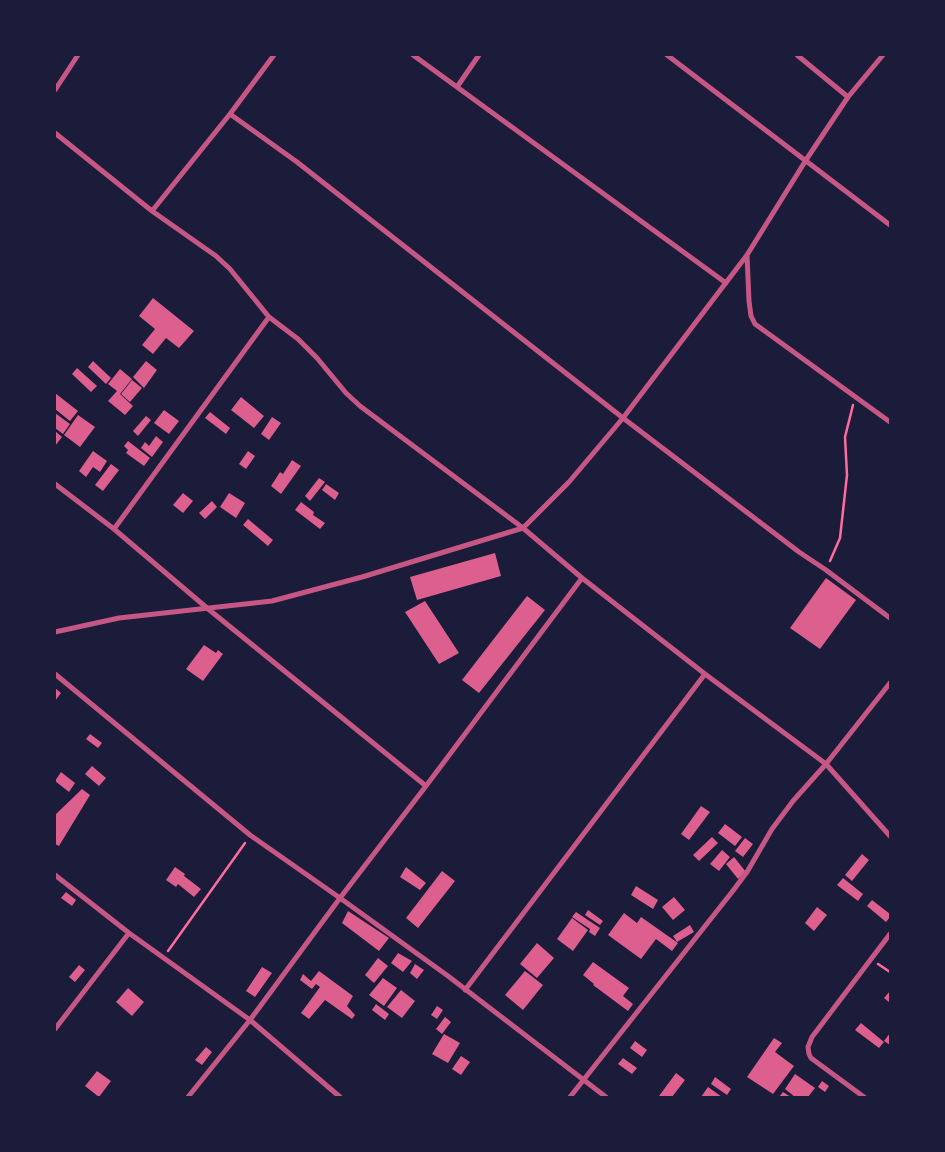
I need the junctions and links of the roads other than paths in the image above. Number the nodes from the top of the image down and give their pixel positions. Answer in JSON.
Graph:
{"nodes":[{"id":1,"x":78,"y":55,"type":"edge"},
{"id":2,"x":274,"y":55,"type":"edge"},
{"id":3,"x":413,"y":55,"type":"edge"},
{"id":4,"x":479,"y":55,"type":"edge"},
{"id":5,"x":667,"y":55,"type":"edge"},
{"id":6,"x":797,"y":55,"type":"edge"},
{"id":7,"x":882,"y":55,"type":"edge"},
{"id":8,"x":457,"y":87,"type":"junction"},
{"id":9,"x":55,"y":90,"type":"edge"},
{"id":10,"x":848,"y":97,"type":"junction"},
{"id":11,"x":230,"y":114,"type":"junction"},
{"id":12,"x":55,"y":133,"type":"edge"},
{"id":13,"x":806,"y":160,"type":"junction"},
{"id":14,"x":152,"y":211,"type":"junction"},
{"id":15,"x":890,"y":224,"type":"edge"},
{"id":16,"x":747,"y":255,"type":"junction"},
{"id":17,"x":726,"y":282,"type":"junction"},
{"id":18,"x":269,"y":317,"type":"junction"},
{"id":19,"x":623,"y":418,"type":"junction"},
{"id":20,"x":890,"y":422,"type":"edge"},
{"id":21,"x":55,"y":484,"type":"edge"},
{"id":22,"x":523,"y":528,"type":"junction"},
{"id":23,"x":114,"y":529,"type":"junction"},
{"id":24,"x":582,"y":578,"type":"junction"},
{"id":25,"x":207,"y":608,"type":"junction"},
{"id":26,"x":890,"y":618,"type":"edge"},
{"id":27,"x":55,"y":632,"type":"edge"},
{"id":28,"x":55,"y":674,"type":"edge"},
{"id":29,"x":705,"y":674,"type":"junction"},
{"id":30,"x":890,"y":684,"type":"edge"},
{"id":31,"x":826,"y":764,"type":"junction"},
{"id":32,"x":426,"y":786,"type":"junction"},
{"id":33,"x":890,"y":836,"type":"edge"},
{"id":34,"x":55,"y":875,"type":"edge"},
{"id":35,"x":340,"y":898,"type":"junction"},
{"id":36,"x":129,"y":933,"type":"junction"},
{"id":37,"x":890,"y":934,"type":"edge"},
{"id":38,"x":465,"y":990,"type":"junction"},
{"id":39,"x":250,"y":1020,"type":"junction"},
{"id":40,"x":55,"y":1030,"type":"edge"},
{"id":41,"x":583,"y":1079,"type":"junction"},
{"id":42,"x":188,"y":1097,"type":"edge"},
{"id":43,"x":340,"y":1097,"type":"edge"},
{"id":44,"x":570,"y":1097,"type":"edge"},
{"id":45,"x":606,"y":1097,"type":"edge"},
{"id":46,"x":864,"y":1097,"type":"edge"}],
"edges":[{"from":1,"to":9,"type":"street"},
{"from":2,"to":11,"type":"street"},
{"from":3,"to":8,"type":"street"},
{"from":4,"to":8,"type":"street"},
{"from":5,"to":13,"type":"street"},
{"from":6,"to":10,"type":"street"},
{"from":7,"to":10,"type":"street"},
{"from":8,"to":17,"type":"street"},
{"from":10,"to":13,"type":"street"},
{"from":11,"to":14,"type":"street"},
{"from":11,"to":19,"type":"street"},
{"from":12,"to":14,"type":"street"},
{"from":13,"to":15,"type":"street"},
{"from":13,"to":16,"type":"street"},
{"from":14,"to":18,"type":"street"},
{"from":16,"to":17,"type":"street"},
{"from":16,"to":20,"type":"street"},
{"from":17,"to":19,"type":"street"},
{"from":18,"to":22,"type":"street"},
{"from":18,"to":23,"type":"street"},
{"from":19,"to":22,"type":"street"},
{"from":19,"to":26,"type":"street"},
{"from":21,"to":23,"type":"street"},
{"from":22,"to":24,"type":"street"},
{"from":22,"to":25,"type":"street"},
{"from":23,"to":25,"type":"street"},
{"from":24,"to":29,"type":"street"},
{"from":24,"to":32,"type":"street"},
{"from":25,"to":27,"type":"street"},
{"from":25,"to":32,"type":"street"},
{"from":28,"to":35,"type":"street"},
{"from":29,"to":31,"type":"street"},
{"from":29,"to":38,"type":"street"},
{"from":30,"to":31,"type":"street"},
{"from":31,"to":33,"type":"street"},
{"from":31,"to":41,"type":"street"},
{"from":32,"to":35,"type":"street"},
{"from":34,"to":36,"type":"street"},
{"from":35,"to":38,"type":"street"},
{"from":35,"to":39,"type":"street"},
{"from":36,"to":39,"type":"street"},
{"from":36,"to":40,"type":"street"},
{"from":37,"to":46,"type":"street"},
{"from":38,"to":41,"type":"street"},
{"from":39,"to":42,"type":"street"},
{"from":39,"to":43,"type":"street"},
{"from":41,"to":44,"type":"street"},
{"from":41,"to":45,"type":"street"}]}
